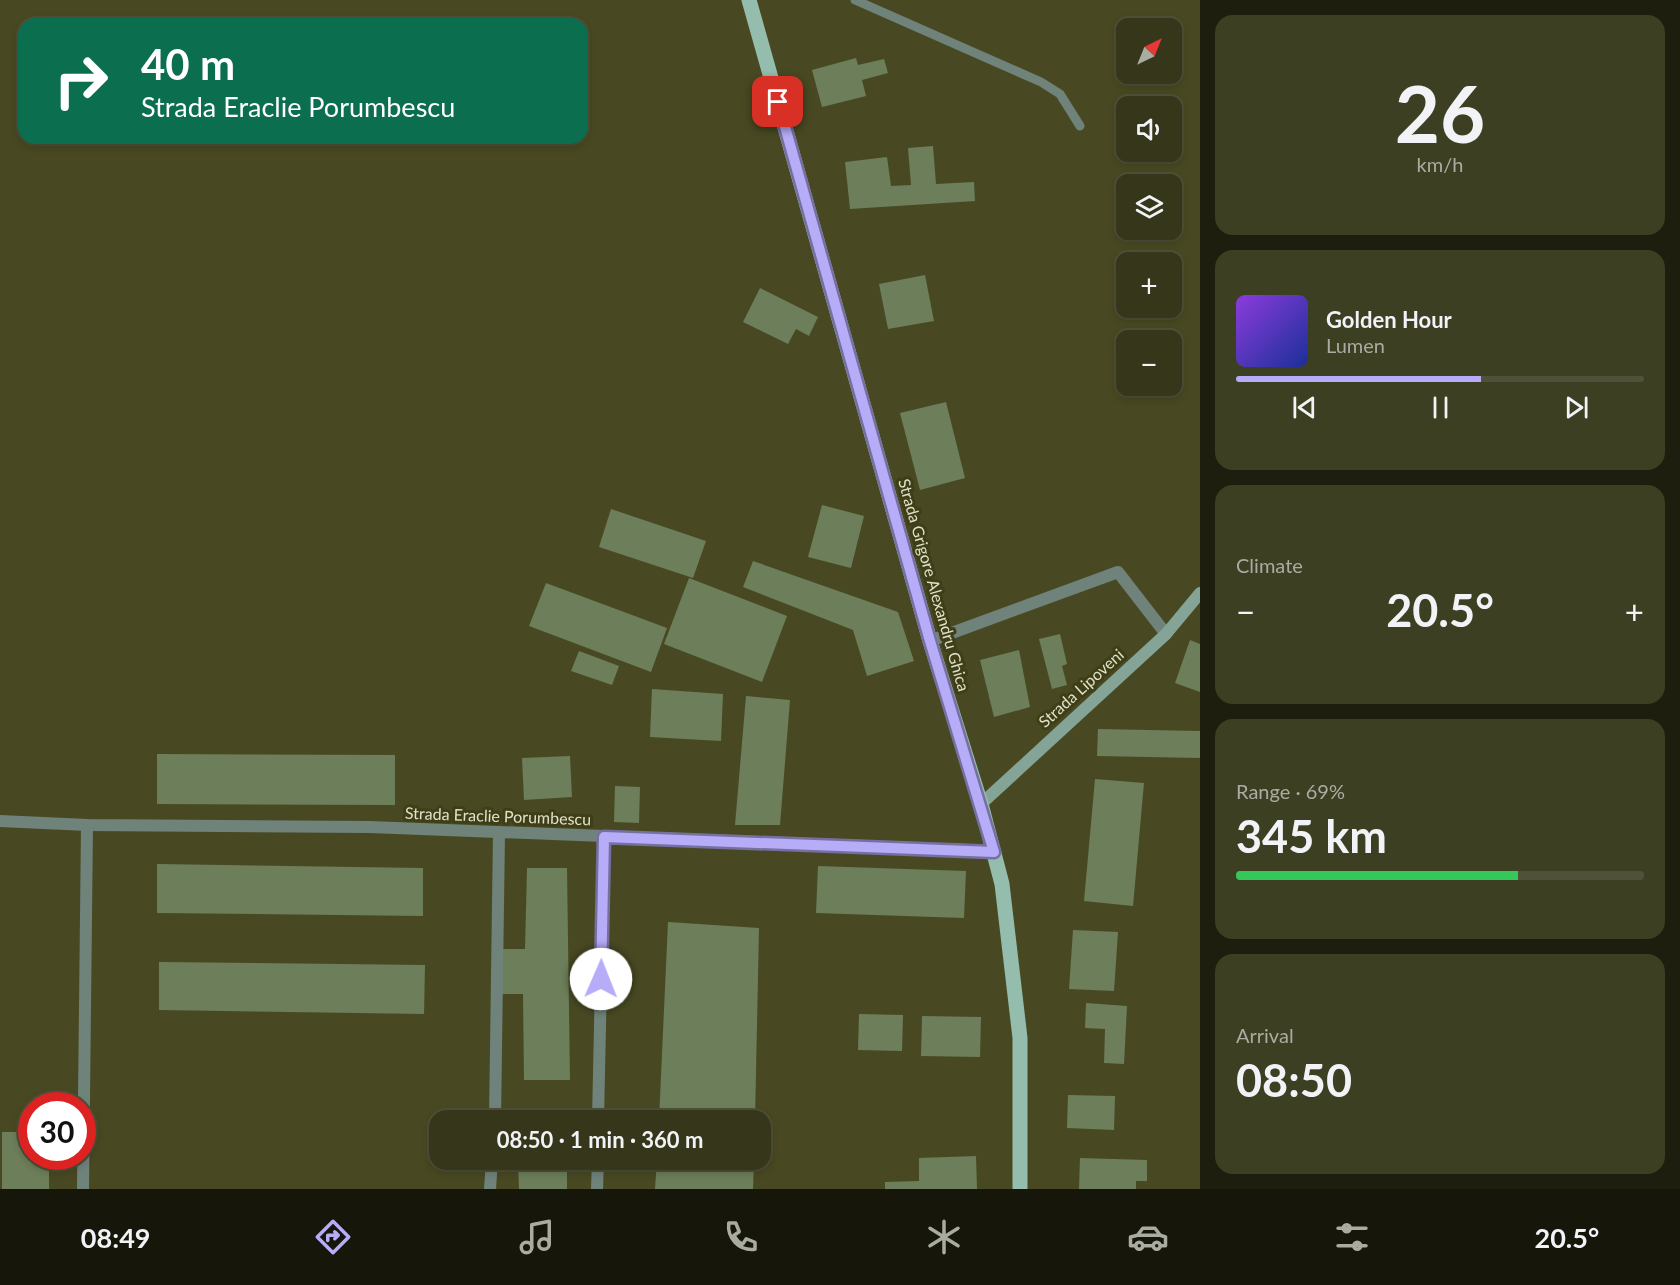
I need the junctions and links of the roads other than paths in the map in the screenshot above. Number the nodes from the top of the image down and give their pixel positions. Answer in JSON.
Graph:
{"nodes":[{"id":1,"x":750,"y":0,"type":"edge"},
{"id":2,"x":855,"y":0,"type":"edge"},
{"id":3,"x":1080,"y":126,"type":"dead end"},
{"id":4,"x":1200,"y":593,"type":"edge"},
{"id":5,"x":1166,"y":634,"type":"junction"},
{"id":6,"x":930,"y":641,"type":"junction"},
{"id":7,"x":981,"y":804,"type":"junction"},
{"id":8,"x":0,"y":821,"type":"edge"},
{"id":9,"x":87,"y":825,"type":"junction"},
{"id":10,"x":499,"y":833,"type":"junction"},
{"id":11,"x":604,"y":837,"type":"junction"},
{"id":12,"x":994,"y":852,"type":"junction"},
{"id":13,"x":495,"y":1110,"type":"edge"},
{"id":14,"x":598,"y":1110,"type":"edge"},
{"id":15,"x":491,"y":1170,"type":"edge"},
{"id":16,"x":598,"y":1170,"type":"edge"},
{"id":17,"x":83,"y":1189,"type":"edge"},
{"id":18,"x":490,"y":1189,"type":"edge"},
{"id":19,"x":597,"y":1189,"type":"edge"},
{"id":20,"x":1020,"y":1189,"type":"edge"}],
"edges":[{"from":1,"to":6,"type":"main road","name":"Strada Grigore Alexandru Ghica"},
{"from":2,"to":3,"type":"lane"},
{"from":4,"to":5,"type":"street","name":"Strada Lipoveni"},
{"from":5,"to":6,"type":"street"},
{"from":5,"to":7,"type":"street","name":"Strada Lipoveni"},
{"from":6,"to":7,"type":"main road","name":"Strada Grigore Alexandru Ghica"},
{"from":7,"to":12,"type":"main road","name":"Strada Grigore Alexandru Ghica"},
{"from":8,"to":9,"type":"street","name":"Strada Eraclie Porumbescu"},
{"from":9,"to":10,"type":"street","name":"Strada Eraclie Porumbescu"},
{"from":9,"to":17,"type":"street"},
{"from":10,"to":11,"type":"street","name":"Strada Eraclie Porumbescu"},
{"from":10,"to":13,"type":"street"},
{"from":11,"to":12,"type":"street","name":"Strada Eraclie Porumbescu"},
{"from":11,"to":14,"type":"street"},
{"from":12,"to":20,"type":"main road","name":"Strada Grigore Alexandru Ghica"},
{"from":15,"to":18,"type":"street"},
{"from":16,"to":19,"type":"street"}]}
